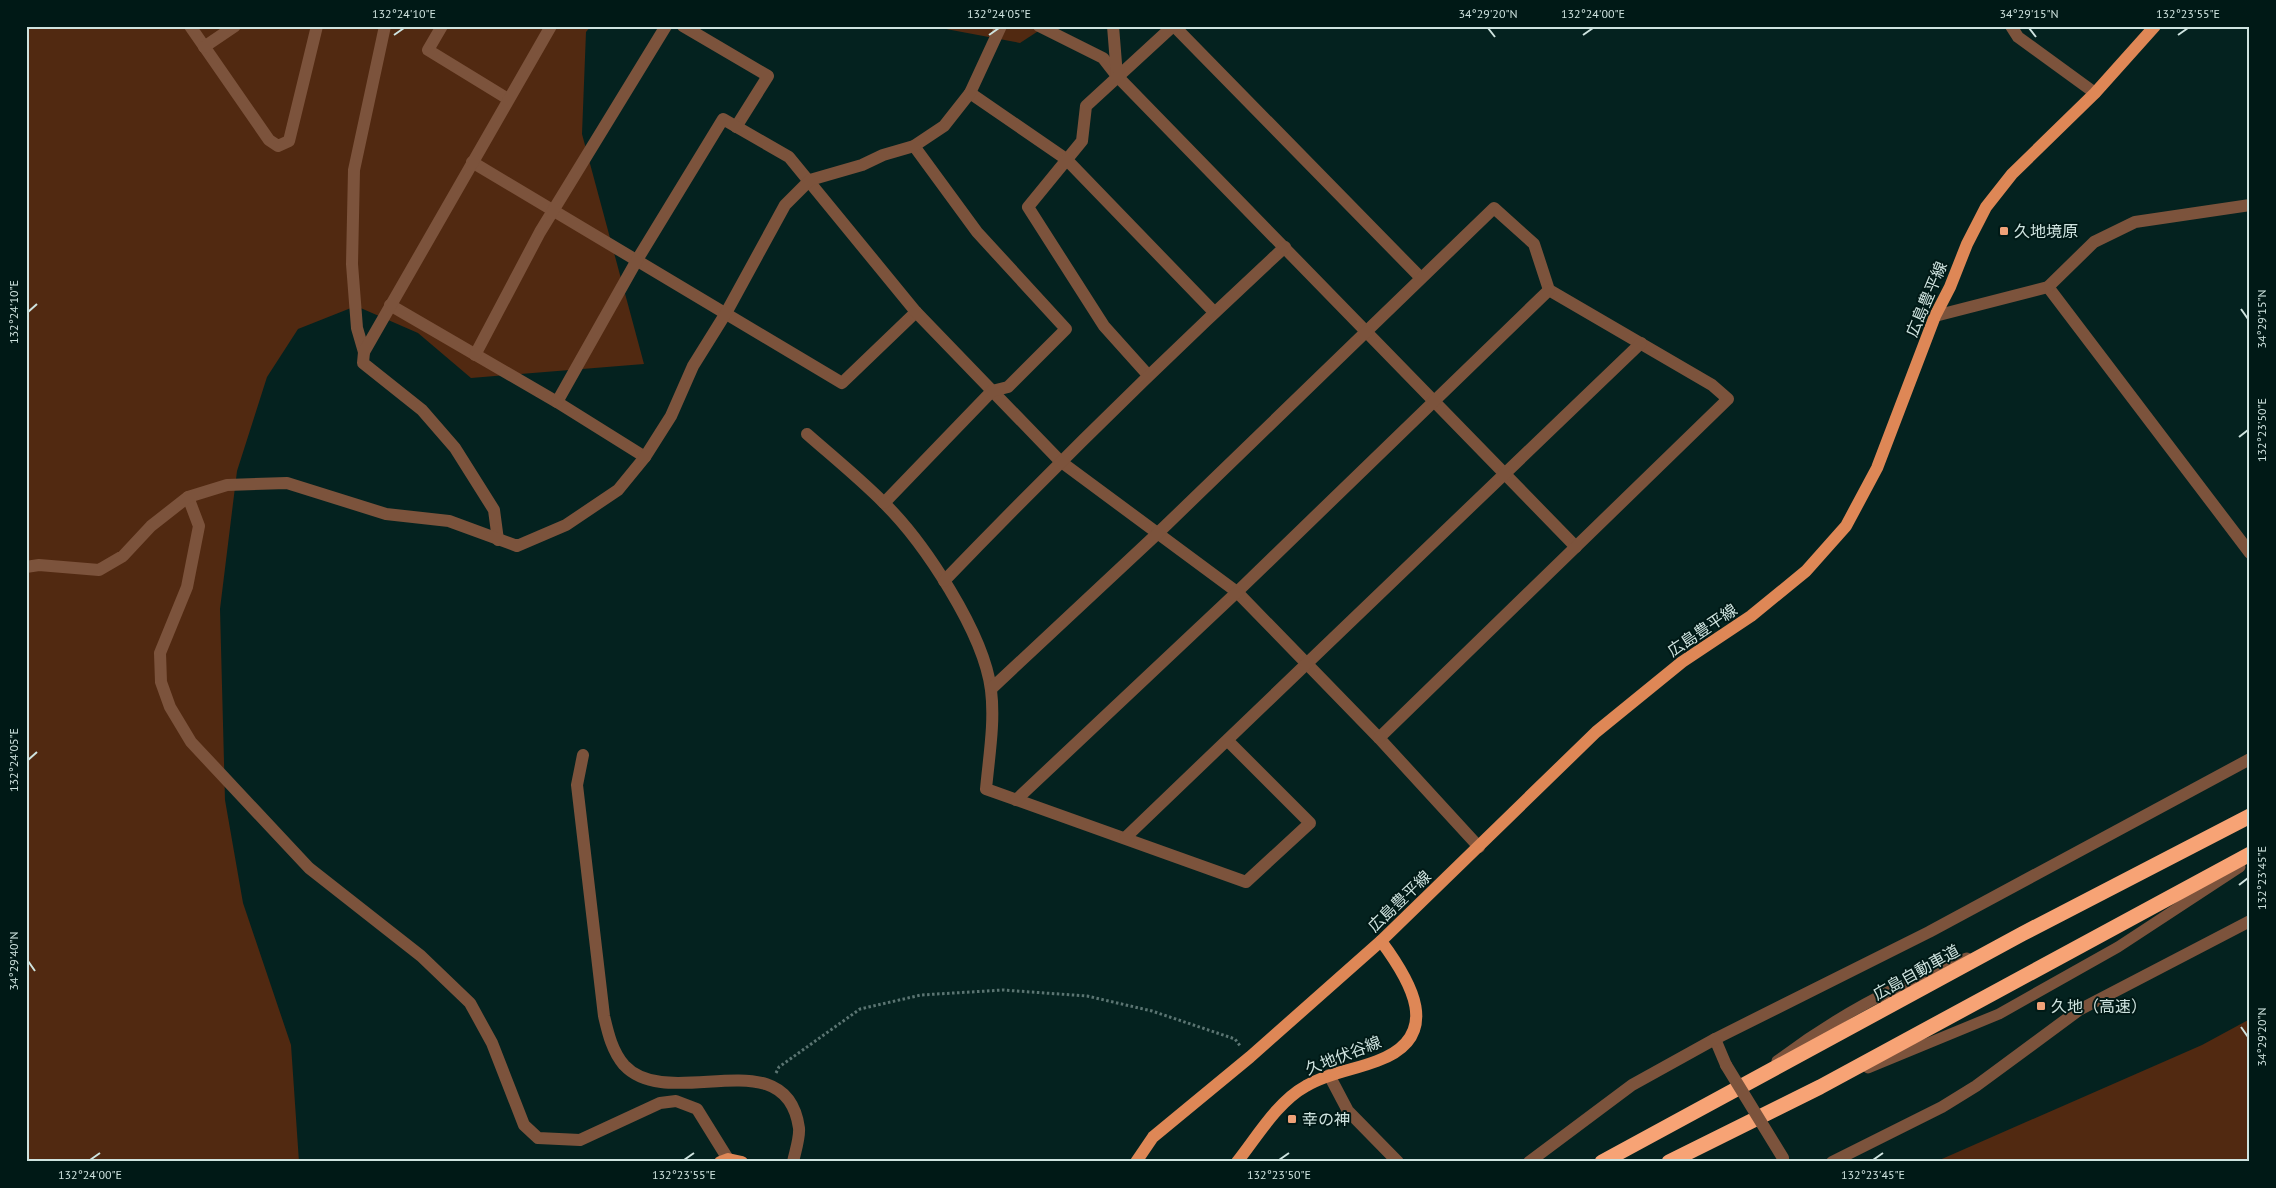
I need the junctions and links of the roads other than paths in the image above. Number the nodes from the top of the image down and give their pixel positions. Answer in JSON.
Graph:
{"nodes":[{"id":1,"x":190,"y":26,"type":"edge"},
{"id":2,"x":235,"y":26,"type":"edge"},
{"id":3,"x":317,"y":26,"type":"edge"},
{"id":4,"x":385,"y":26,"type":"edge"},
{"id":5,"x":442,"y":26,"type":"edge"},
{"id":6,"x":551,"y":26,"type":"edge"},
{"id":7,"x":666,"y":26,"type":"edge"},
{"id":8,"x":683,"y":26,"type":"edge"},
{"id":9,"x":1001,"y":26,"type":"edge"},
{"id":10,"x":1039,"y":26,"type":"edge"},
{"id":11,"x":1113,"y":26,"type":"edge"},
{"id":12,"x":1173,"y":26,"type":"edge"},
{"id":13,"x":2011,"y":26,"type":"edge"},
{"id":14,"x":2156,"y":26,"type":"edge"},
{"id":15,"x":204,"y":47,"type":"junction"},
{"id":16,"x":1117,"y":76,"type":"junction"},
{"id":17,"x":970,"y":93,"type":"junction"},
{"id":18,"x":2095,"y":93,"type":"junction"},
{"id":19,"x":508,"y":99,"type":"junction"},
{"id":20,"x":736,"y":127,"type":"junction"},
{"id":21,"x":914,"y":146,"type":"junction"},
{"id":22,"x":1066,"y":159,"type":"junction"},
{"id":23,"x":472,"y":162,"type":"junction"},
{"id":24,"x":810,"y":180,"type":"junction"},
{"id":25,"x":2250,"y":205,"type":"edge"},
{"id":26,"x":554,"y":209,"type":"junction"},
{"id":27,"x":1285,"y":246,"type":"junction"},
{"id":28,"x":637,"y":260,"type":"junction"},
{"id":29,"x":1421,"y":278,"type":"junction"},
{"id":30,"x":2048,"y":287,"type":"junction"},
{"id":31,"x":1549,"y":290,"type":"junction"},
{"id":32,"x":390,"y":305,"type":"junction"},
{"id":33,"x":916,"y":312,"type":"junction"},
{"id":34,"x":1214,"y":312,"type":"junction"},
{"id":35,"x":726,"y":314,"type":"junction"},
{"id":36,"x":1935,"y":316,"type":"junction"},
{"id":37,"x":1366,"y":331,"type":"junction"},
{"id":38,"x":1641,"y":344,"type":"junction"},
{"id":39,"x":364,"y":352,"type":"junction"},
{"id":40,"x":475,"y":355,"type":"junction"},
{"id":41,"x":1148,"y":375,"type":"junction"},
{"id":42,"x":992,"y":391,"type":"junction"},
{"id":43,"x":1434,"y":401,"type":"junction"},
{"id":44,"x":557,"y":402,"type":"junction"},
{"id":45,"x":807,"y":434,"type":"dead end"},
{"id":46,"x":645,"y":457,"type":"junction"},
{"id":47,"x":1060,"y":461,"type":"junction"},
{"id":48,"x":1505,"y":475,"type":"junction"},
{"id":49,"x":188,"y":497,"type":"junction"},
{"id":50,"x":884,"y":503,"type":"junction"},
{"id":51,"x":1158,"y":533,"type":"junction"},
{"id":52,"x":498,"y":540,"type":"junction"},
{"id":53,"x":1576,"y":547,"type":"junction"},
{"id":54,"x":2250,"y":553,"type":"edge"},
{"id":55,"x":26,"y":567,"type":"edge"},
{"id":56,"x":944,"y":581,"type":"junction"},
{"id":57,"x":1236,"y":592,"type":"junction"},
{"id":58,"x":1307,"y":666,"type":"junction"},
{"id":59,"x":991,"y":689,"type":"junction"},
{"id":60,"x":1379,"y":738,"type":"junction"},
{"id":61,"x":1228,"y":741,"type":"junction"},
{"id":62,"x":583,"y":755,"type":"dead end"},
{"id":63,"x":2250,"y":759,"type":"edge"},
{"id":64,"x":1016,"y":800,"type":"junction"},
{"id":65,"x":2250,"y":816,"type":"edge"},
{"id":66,"x":1125,"y":838,"type":"junction"},
{"id":67,"x":1479,"y":847,"type":"junction"},
{"id":68,"x":2250,"y":854,"type":"edge"},
{"id":69,"x":2250,"y":860,"type":"edge"},
{"id":70,"x":2250,"y":920,"type":"edge"},
{"id":71,"x":1381,"y":941,"type":"junction"},
{"id":72,"x":1715,"y":1039,"type":"junction"},
{"id":73,"x":1329,"y":1075,"type":"junction"},
{"id":74,"x":1820,"y":1087,"type":"junction"},
{"id":75,"x":724,"y":1160,"type":"edge"},
{"id":76,"x":1783,"y":1160,"type":"edge"},
{"id":77,"x":742,"y":1162,"type":"edge"},
{"id":78,"x":793,"y":1162,"type":"edge"},
{"id":79,"x":1136,"y":1162,"type":"edge"},
{"id":80,"x":1237,"y":1162,"type":"edge"},
{"id":81,"x":1398,"y":1162,"type":"edge"},
{"id":82,"x":1529,"y":1162,"type":"edge"},
{"id":83,"x":1602,"y":1162,"type":"edge"},
{"id":84,"x":1669,"y":1162,"type":"edge"},
{"id":85,"x":1832,"y":1162,"type":"edge"}],
"edges":[{"from":1,"to":15,"type":"street"},
{"from":2,"to":15,"type":"street"},
{"from":3,"to":15,"type":"street"},
{"from":4,"to":39,"type":"street"},
{"from":5,"to":19,"type":"street"},
{"from":6,"to":19,"type":"street"},
{"from":7,"to":26,"type":"street"},
{"from":8,"to":20,"type":"street"},
{"from":9,"to":17,"type":"street"},
{"from":10,"to":16,"type":"street"},
{"from":11,"to":16,"type":"street"},
{"from":12,"to":16,"type":"street"},
{"from":12,"to":29,"type":"street"},
{"from":13,"to":18,"type":"street"},
{"from":14,"to":18,"type":"main road","name":"広島豊平線"},
{"from":16,"to":22,"type":"street"},
{"from":16,"to":27,"type":"street"},
{"from":17,"to":21,"type":"street"},
{"from":17,"to":22,"type":"street"},
{"from":18,"to":36,"type":"main road","name":"広島豊平線"},
{"from":19,"to":23,"type":"street"},
{"from":20,"to":24,"type":"street"},
{"from":20,"to":28,"type":"street"},
{"from":21,"to":24,"type":"street"},
{"from":21,"to":42,"type":"street"},
{"from":22,"to":34,"type":"street"},
{"from":22,"to":41,"type":"street"},
{"from":23,"to":26,"type":"street"},
{"from":23,"to":32,"type":"street"},
{"from":24,"to":33,"type":"street"},
{"from":24,"to":35,"type":"street"},
{"from":25,"to":30,"type":"street"},
{"from":26,"to":28,"type":"street"},
{"from":26,"to":40,"type":"street"},
{"from":27,"to":34,"type":"street"},
{"from":27,"to":37,"type":"street"},
{"from":28,"to":35,"type":"street"},
{"from":28,"to":44,"type":"street"},
{"from":29,"to":31,"type":"street"},
{"from":29,"to":37,"type":"street"},
{"from":30,"to":36,"type":"street"},
{"from":30,"to":54,"type":"street"},
{"from":31,"to":38,"type":"street"},
{"from":31,"to":43,"type":"street"},
{"from":32,"to":39,"type":"street"},
{"from":32,"to":40,"type":"street"},
{"from":33,"to":35,"type":"street"},
{"from":33,"to":42,"type":"street"},
{"from":34,"to":41,"type":"street"},
{"from":35,"to":46,"type":"street"},
{"from":36,"to":67,"type":"main road","name":"広島豊平線"},
{"from":37,"to":43,"type":"street"},
{"from":37,"to":51,"type":"street"},
{"from":38,"to":48,"type":"street"},
{"from":38,"to":53,"type":"street"},
{"from":39,"to":52,"type":"street"},
{"from":40,"to":44,"type":"street"},
{"from":41,"to":47,"type":"street"},
{"from":42,"to":47,"type":"street"},
{"from":42,"to":50,"type":"street"},
{"from":43,"to":48,"type":"street"},
{"from":43,"to":57,"type":"street"},
{"from":44,"to":46,"type":"street"},
{"from":45,"to":50,"type":"street"},
{"from":46,"to":52,"type":"street"},
{"from":47,"to":51,"type":"street"},
{"from":47,"to":56,"type":"street"},
{"from":48,"to":53,"type":"street"},
{"from":48,"to":58,"type":"street"},
{"from":49,"to":52,"type":"street"},
{"from":49,"to":55,"type":"street"},
{"from":49,"to":75,"type":"street"},
{"from":50,"to":56,"type":"street"},
{"from":51,"to":57,"type":"street"},
{"from":51,"to":59,"type":"street"},
{"from":53,"to":60,"type":"street"},
{"from":56,"to":59,"type":"street"},
{"from":57,"to":58,"type":"street"},
{"from":57,"to":64,"type":"street"},
{"from":58,"to":60,"type":"street"},
{"from":58,"to":61,"type":"street"},
{"from":59,"to":64,"type":"street"},
{"from":60,"to":67,"type":"street"},
{"from":61,"to":66,"type":"street"},
{"from":61,"to":66,"type":"street"},
{"from":62,"to":78,"type":"street"},
{"from":63,"to":72,"type":"street"},
{"from":64,"to":66,"type":"street"},
{"from":65,"to":83,"type":"highway","name":"広島自動車道"},
{"from":67,"to":71,"type":"main road","name":"広島豊平線"},
{"from":68,"to":74,"type":"highway"},
{"from":69,"to":74,"type":"lane"},
{"from":70,"to":85,"type":"street"},
{"from":71,"to":73,"type":"main road","name":"久地伏谷線"},
{"from":71,"to":79,"type":"main road","name":"広島豊平線"},
{"from":72,"to":76,"type":"street","bridge":true},
{"from":72,"to":82,"type":"street"},
{"from":73,"to":80,"type":"main road","name":"久地伏谷線"},
{"from":73,"to":81,"type":"street"},
{"from":74,"to":84,"type":"highway"},
{"from":75,"to":77,"type":"main road"}]}
